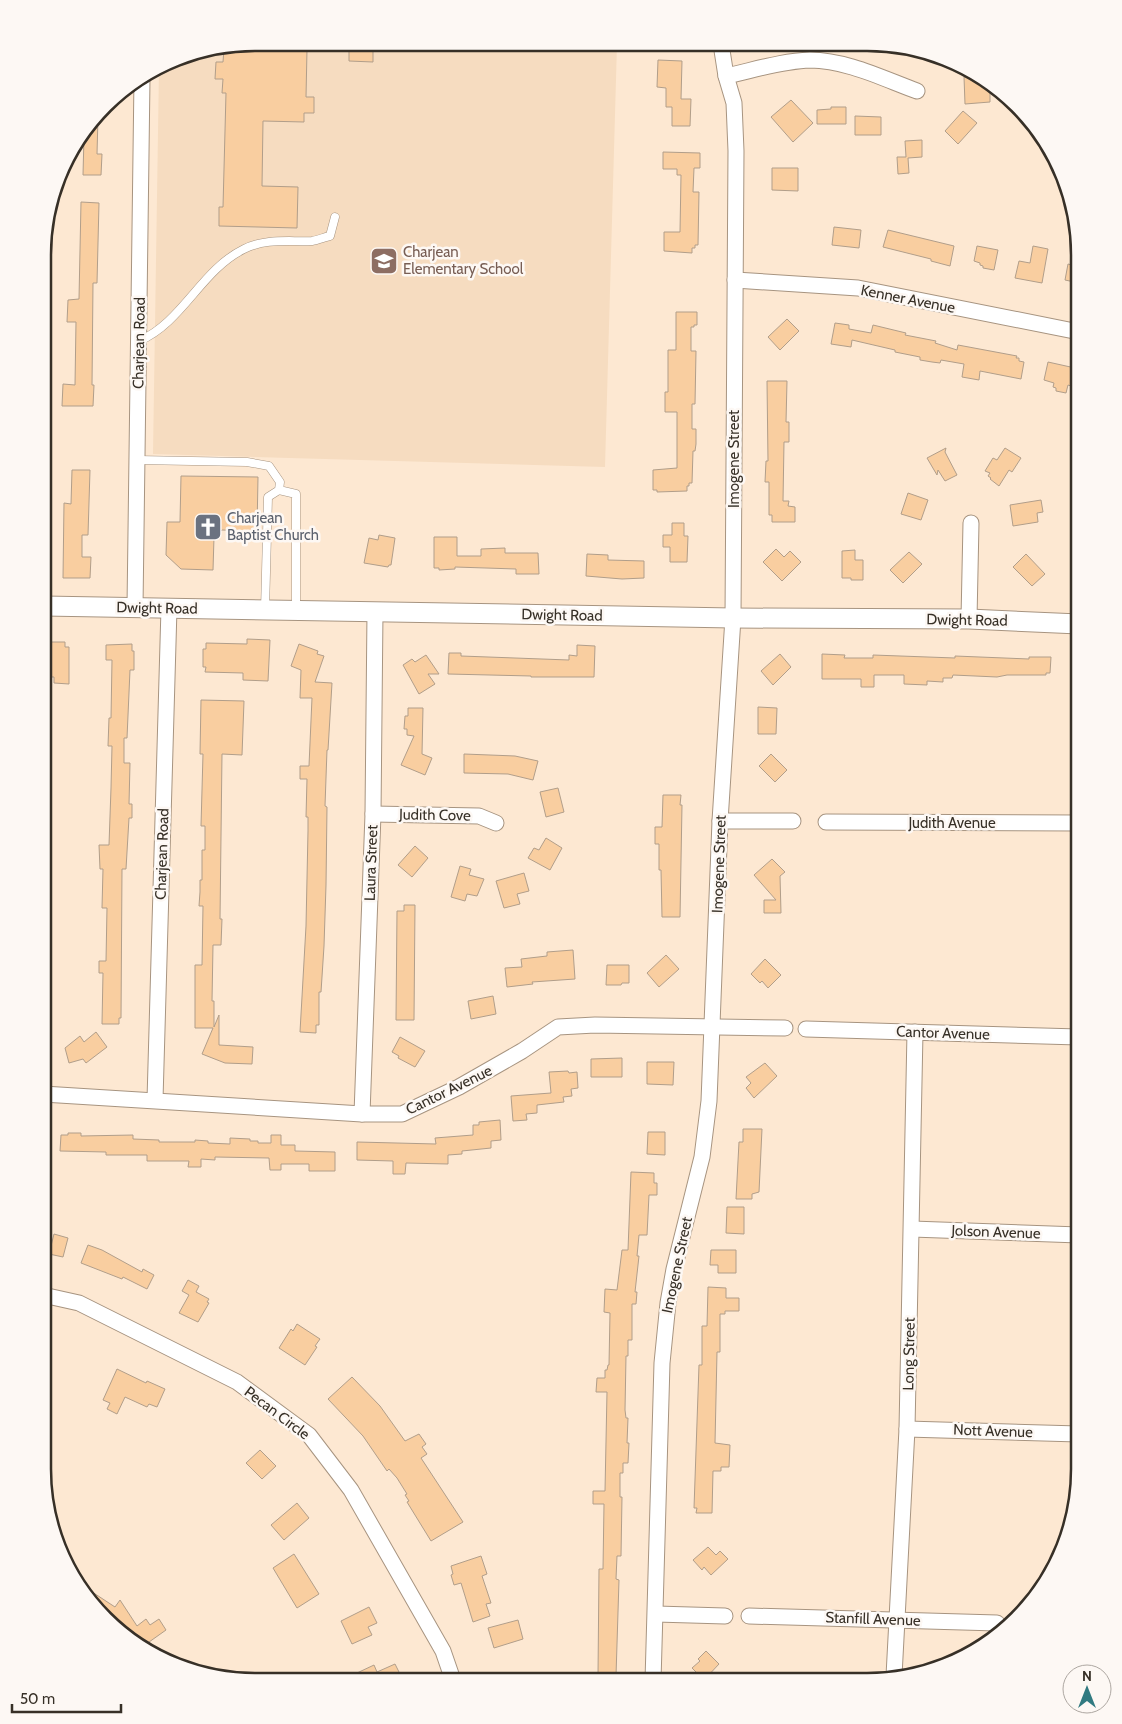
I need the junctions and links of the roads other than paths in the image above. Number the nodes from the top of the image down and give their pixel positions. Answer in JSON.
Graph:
{"nodes":[{"id":1,"x":721,"y":51,"type":"edge"},
{"id":2,"x":726,"y":76,"type":"junction"},
{"id":3,"x":142,"y":86,"type":"edge"},
{"id":4,"x":917,"y":91,"type":"dead end"},
{"id":5,"x":335,"y":217,"type":"dead end"},
{"id":6,"x":735,"y":280,"type":"junction"},
{"id":7,"x":1071,"y":330,"type":"edge"},
{"id":8,"x":139,"y":341,"type":"junction"},
{"id":9,"x":137,"y":460,"type":"junction"},
{"id":10,"x":279,"y":490,"type":"junction"},
{"id":11,"x":971,"y":523,"type":"dead end"},
{"id":12,"x":51,"y":606,"type":"edge"},
{"id":13,"x":135,"y":607,"type":"junction"},
{"id":14,"x":169,"y":608,"type":"junction"},
{"id":15,"x":265,"y":610,"type":"junction"},
{"id":16,"x":296,"y":611,"type":"junction"},
{"id":17,"x":375,"y":612,"type":"junction"},
{"id":18,"x":733,"y":618,"type":"junction"},
{"id":19,"x":969,"y":619,"type":"junction"},
{"id":20,"x":1071,"y":624,"type":"edge"},
{"id":21,"x":373,"y":814,"type":"junction"},
{"id":22,"x":720,"y":820,"type":"junction"},
{"id":23,"x":793,"y":821,"type":"dead end"},
{"id":24,"x":826,"y":822,"type":"dead end"},
{"id":25,"x":496,"y":823,"type":"dead end"},
{"id":26,"x":1071,"y":823,"type":"edge"},
{"id":27,"x":713,"y":1026,"type":"junction"},
{"id":28,"x":784,"y":1028,"type":"dead end"},
{"id":29,"x":806,"y":1029,"type":"dead end"},
{"id":30,"x":916,"y":1032,"type":"junction"},
{"id":31,"x":1071,"y":1036,"type":"edge"},
{"id":32,"x":51,"y":1094,"type":"edge"},
{"id":33,"x":155,"y":1100,"type":"junction"},
{"id":34,"x":362,"y":1114,"type":"junction"},
{"id":35,"x":912,"y":1230,"type":"junction"},
{"id":36,"x":1071,"y":1235,"type":"edge"},
{"id":37,"x":51,"y":1297,"type":"edge"},
{"id":38,"x":907,"y":1429,"type":"junction"},
{"id":39,"x":1071,"y":1434,"type":"edge"},
{"id":40,"x":656,"y":1614,"type":"junction"},
{"id":41,"x":725,"y":1616,"type":"dead end"},
{"id":42,"x":749,"y":1616,"type":"dead end"},
{"id":43,"x":897,"y":1620,"type":"junction"},
{"id":44,"x":997,"y":1623,"type":"dead end"},
{"id":45,"x":894,"y":1671,"type":"edge"},
{"id":46,"x":451,"y":1673,"type":"edge"},
{"id":47,"x":653,"y":1673,"type":"edge"}],
"edges":[{"from":1,"to":2,"type":"street","name":"Imogene Street"},
{"from":2,"to":4,"type":"street"},
{"from":2,"to":6,"type":"street","name":"Imogene Street"},
{"from":3,"to":8,"type":"street","name":"Charjean Road"},
{"from":5,"to":8,"type":"lane"},
{"from":6,"to":7,"type":"street","name":"Kenner Avenue"},
{"from":6,"to":18,"type":"street","name":"Imogene Street"},
{"from":8,"to":9,"type":"street","name":"Charjean Road"},
{"from":9,"to":10,"type":"lane"},
{"from":9,"to":13,"type":"street","name":"Charjean Road"},
{"from":10,"to":15,"type":"lane"},
{"from":10,"to":16,"type":"lane"},
{"from":11,"to":19,"type":"street"},
{"from":12,"to":13,"type":"street","name":"Dwight Road"},
{"from":13,"to":14,"type":"street","name":"Dwight Road"},
{"from":14,"to":15,"type":"street","name":"Dwight Road"},
{"from":14,"to":33,"type":"street","name":"Charjean Road"},
{"from":15,"to":16,"type":"street","name":"Dwight Road"},
{"from":16,"to":17,"type":"street","name":"Dwight Road"},
{"from":17,"to":18,"type":"street","name":"Dwight Road"},
{"from":17,"to":21,"type":"street","name":"Laura Street"},
{"from":18,"to":19,"type":"street","name":"Dwight Road"},
{"from":18,"to":22,"type":"street","name":"Imogene Street"},
{"from":19,"to":20,"type":"street","name":"Dwight Road"},
{"from":21,"to":25,"type":"street","name":"Judith Cove"},
{"from":21,"to":34,"type":"street","name":"Laura Street"},
{"from":22,"to":23,"type":"street"},
{"from":22,"to":27,"type":"street","name":"Imogene Street"},
{"from":24,"to":26,"type":"street","name":"Judith Avenue"},
{"from":27,"to":28,"type":"street","name":"Cantor Avenue"},
{"from":27,"to":34,"type":"street","name":"Cantor Avenue"},
{"from":27,"to":40,"type":"street","name":"Imogene Street"},
{"from":29,"to":30,"type":"street","name":"Cantor Avenue"},
{"from":30,"to":31,"type":"street","name":"Cantor Avenue"},
{"from":30,"to":35,"type":"street","name":"Long Street"},
{"from":32,"to":33,"type":"street","name":"Cantor Avenue"},
{"from":33,"to":34,"type":"street","name":"Cantor Avenue"},
{"from":35,"to":36,"type":"street","name":"Jolson Avenue"},
{"from":35,"to":38,"type":"street","name":"Long Street"},
{"from":37,"to":46,"type":"street","name":"Pecan Circle"},
{"from":38,"to":39,"type":"street","name":"Nott Avenue"},
{"from":38,"to":43,"type":"street","name":"Long Street"},
{"from":40,"to":41,"type":"street"},
{"from":40,"to":47,"type":"street","name":"Imogene Street"},
{"from":42,"to":43,"type":"street","name":"Stanfill Avenue"},
{"from":43,"to":44,"type":"street","name":"Stanfill Avenue"},
{"from":43,"to":45,"type":"street","name":"Long Street"}]}
